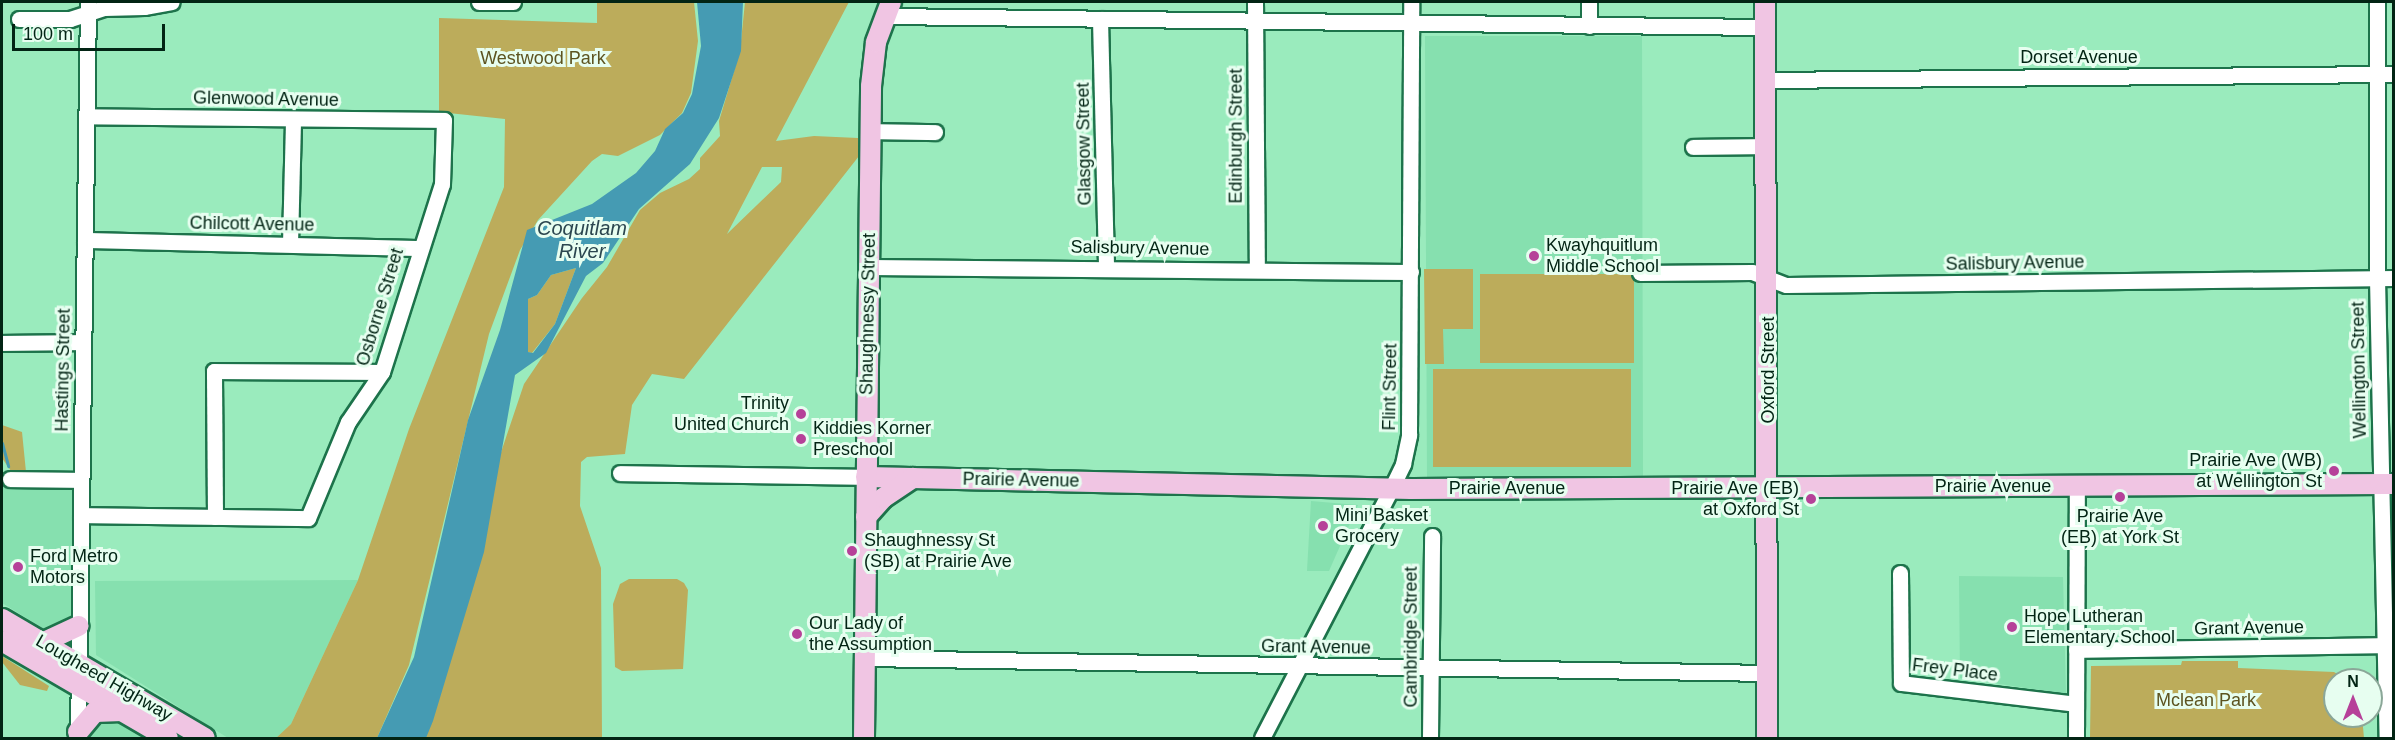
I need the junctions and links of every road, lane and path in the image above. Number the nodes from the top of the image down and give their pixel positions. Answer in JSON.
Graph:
{"nodes":[{"id":1,"x":172,"y":2,"type":"edge"},
{"id":2,"x":479,"y":2,"type":"edge"},
{"id":3,"x":513,"y":2,"type":"edge"},
{"id":4,"x":1256,"y":2,"type":"edge"},
{"id":5,"x":1411,"y":2,"type":"edge"},
{"id":6,"x":1588,"y":2,"type":"edge"},
{"id":7,"x":1765,"y":2,"type":"edge"},
{"id":8,"x":2378,"y":2,"type":"edge"},
{"id":9,"x":88,"y":8,"type":"edge"},
{"id":10,"x":888,"y":9,"type":"edge"},
{"id":11,"x":19,"y":19,"type":"dead end"},
{"id":12,"x":1100,"y":19,"type":"junction"},
{"id":13,"x":1256,"y":20,"type":"junction"},
{"id":14,"x":1412,"y":22,"type":"junction"},
{"id":15,"x":1589,"y":26,"type":"junction"},
{"id":16,"x":1765,"y":27,"type":"junction"},
{"id":17,"x":2377,"y":74,"type":"junction"},
{"id":18,"x":2394,"y":74,"type":"edge"},
{"id":19,"x":1765,"y":80,"type":"junction"},
{"id":20,"x":87,"y":116,"type":"junction"},
{"id":21,"x":293,"y":120,"type":"junction"},
{"id":22,"x":444,"y":120,"type":"joint"},
{"id":23,"x":870,"y":131,"type":"junction"},
{"id":24,"x":935,"y":132,"type":"dead end"},
{"id":25,"x":1765,"y":146,"type":"junction"},
{"id":26,"x":1693,"y":147,"type":"dead end"},
{"id":27,"x":85,"y":240,"type":"junction"},
{"id":28,"x":290,"y":243,"type":"junction"},
{"id":29,"x":419,"y":248,"type":"junction"},
{"id":30,"x":869,"y":267,"type":"junction"},
{"id":31,"x":1106,"y":267,"type":"junction"},
{"id":32,"x":1257,"y":270,"type":"junction"},
{"id":33,"x":1411,"y":272,"type":"junction"},
{"id":34,"x":1640,"y":273,"type":"dead end"},
{"id":35,"x":1767,"y":278,"type":"junction"},
{"id":36,"x":2377,"y":278,"type":"junction"},
{"id":37,"x":2394,"y":278,"type":"edge"},
{"id":38,"x":82,"y":342,"type":"junction"},
{"id":39,"x":2,"y":343,"type":"edge"},
{"id":40,"x":382,"y":372,"type":"junction"},
{"id":41,"x":620,"y":473,"type":"dead end"},
{"id":42,"x":866,"y":477,"type":"junction"},
{"id":43,"x":913,"y":478,"type":"junction"},
{"id":44,"x":10,"y":479,"type":"dead end"},
{"id":45,"x":81,"y":480,"type":"junction"},
{"id":46,"x":2387,"y":484,"type":"edge"},
{"id":47,"x":2077,"y":486,"type":"junction"},
{"id":48,"x":1768,"y":487,"type":"junction"},
{"id":49,"x":1391,"y":489,"type":"junction"},
{"id":50,"x":81,"y":515,"type":"junction"},
{"id":51,"x":215,"y":517,"type":"junction"},
{"id":52,"x":866,"y":517,"type":"junction"},
{"id":53,"x":1432,"y":536,"type":"dead end"},
{"id":54,"x":1899,"y":573,"type":"dead end"},
{"id":55,"x":2,"y":619,"type":"edge"},
{"id":56,"x":79,"y":626,"type":"junction"},
{"id":57,"x":2,"y":641,"type":"edge"},
{"id":58,"x":44,"y":642,"type":"junction"},
{"id":59,"x":2386,"y":645,"type":"junction"},
{"id":60,"x":2076,"y":650,"type":"junction"},
{"id":61,"x":865,"y":658,"type":"junction"},
{"id":62,"x":79,"y":664,"type":"junction"},
{"id":63,"x":1298,"y":666,"type":"junction"},
{"id":64,"x":2390,"y":666,"type":"edge"},
{"id":65,"x":1430,"y":669,"type":"junction"},
{"id":66,"x":1767,"y":673,"type":"junction"},
{"id":67,"x":79,"y":686,"type":"junction"},
{"id":68,"x":2076,"y":704,"type":"junction"},
{"id":69,"x":123,"y":711,"type":"junction"},
{"id":70,"x":78,"y":735,"type":"edge"},
{"id":71,"x":168,"y":738,"type":"edge"},
{"id":72,"x":205,"y":738,"type":"edge"},
{"id":73,"x":864,"y":738,"type":"edge"},
{"id":74,"x":1262,"y":738,"type":"edge"},
{"id":75,"x":1430,"y":738,"type":"edge"},
{"id":76,"x":1767,"y":738,"type":"edge"},
{"id":77,"x":2076,"y":738,"type":"edge"},
{"id":78,"x":2387,"y":738,"type":"edge"}],
"edges":[{"from":1,"to":9,"type":"street"},
{"from":2,"to":3,"type":"street"},
{"from":4,"to":13,"type":"street","name":"Edinburgh Street"},
{"from":5,"to":14,"type":"street","name":"Flint Street"},
{"from":6,"to":15,"type":"street"},
{"from":7,"to":16,"type":"main road","name":"Oxford Street"},
{"from":8,"to":17,"type":"street","name":"Wellington Street"},
{"from":9,"to":11,"type":"street"},
{"from":9,"to":20,"type":"street","name":"Hastings Street"},
{"from":10,"to":12,"type":"street"},
{"from":10,"to":23,"type":"main road","name":"Shaughnessy Street"},
{"from":12,"to":13,"type":"street"},
{"from":12,"to":31,"type":"street","name":"Glasgow Street"},
{"from":13,"to":14,"type":"street"},
{"from":13,"to":32,"type":"street","name":"Edinburgh Street"},
{"from":14,"to":15,"type":"street"},
{"from":14,"to":33,"type":"street","name":"Flint Street"},
{"from":15,"to":16,"type":"street"},
{"from":16,"to":19,"type":"main road","name":"Oxford Street"},
{"from":17,"to":18,"type":"street","name":"Dorset Avenue"},
{"from":17,"to":19,"type":"street","name":"Dorset Avenue"},
{"from":17,"to":36,"type":"street","name":"Wellington Street"},
{"from":19,"to":25,"type":"main road","name":"Oxford Street"},
{"from":20,"to":21,"type":"street","name":"Glenwood Avenue"},
{"from":20,"to":27,"type":"street","name":"Hastings Street"},
{"from":21,"to":22,"type":"street","name":"Glenwood Avenue"},
{"from":21,"to":28,"type":"street"},
{"from":22,"to":29,"type":"street","name":"Osborne Street"},
{"from":23,"to":24,"type":"street"},
{"from":23,"to":30,"type":"main road","name":"Shaughnessy Street"},
{"from":25,"to":26,"type":"street"},
{"from":25,"to":35,"type":"main road","name":"Oxford Street"},
{"from":27,"to":28,"type":"street","name":"Chilcott Avenue"},
{"from":27,"to":38,"type":"street","name":"Hastings Street"},
{"from":28,"to":29,"type":"street","name":"Chilcott Avenue"},
{"from":29,"to":40,"type":"street","name":"Osborne Street"},
{"from":30,"to":31,"type":"street","name":"Salisbury Avenue"},
{"from":30,"to":42,"type":"main road","name":"Shaughnessy Street"},
{"from":31,"to":32,"type":"street","name":"Salisbury Avenue"},
{"from":32,"to":33,"type":"street","name":"Salisbury Avenue"},
{"from":33,"to":49,"type":"street","name":"Flint Street"},
{"from":34,"to":35,"type":"street","name":"Salisbury Avenue"},
{"from":35,"to":36,"type":"street","name":"Salisbury Avenue"},
{"from":35,"to":48,"type":"main road","name":"Oxford Street"},
{"from":36,"to":37,"type":"street","name":"Salisbury Avenue"},
{"from":36,"to":46,"type":"street","name":"Wellington Street"},
{"from":38,"to":39,"type":"street"},
{"from":38,"to":45,"type":"street","name":"Hastings Street"},
{"from":40,"to":51,"type":"street","name":"Osborne Street"},
{"from":40,"to":51,"type":"street"},
{"from":41,"to":42,"type":"street","name":"Prairie Avenue"},
{"from":42,"to":43,"type":"main road","name":"Prairie Avenue"},
{"from":42,"to":52,"type":"main road","name":"Shaughnessy Street"},
{"from":43,"to":49,"type":"main road","name":"Prairie Avenue"},
{"from":43,"to":52,"type":"main road"},
{"from":44,"to":45,"type":"street"},
{"from":45,"to":50,"type":"street","name":"Hastings Street"},
{"from":46,"to":47,"type":"main road","name":"Prairie Avenue"},
{"from":46,"to":59,"type":"street","name":"Wellington Street"},
{"from":47,"to":48,"type":"main road","name":"Prairie Avenue"},
{"from":47,"to":60,"type":"street"},
{"from":48,"to":49,"type":"main road","name":"Prairie Avenue"},
{"from":48,"to":66,"type":"main road","name":"Oxford Street"},
{"from":49,"to":63,"type":"street","name":"Flint Street"},
{"from":50,"to":51,"type":"street","name":"Osborne Street"},
{"from":50,"to":56,"type":"street","name":"Hastings Street"},
{"from":52,"to":61,"type":"main road","name":"Shaughnessy Street"},
{"from":53,"to":65,"type":"street","name":"Cambridge Street"},
{"from":54,"to":68,"type":"street","name":"Frey Place"},
{"from":55,"to":58,"type":"main road","name":"Lougheed Highway"},
{"from":56,"to":58,"type":"main road"},
{"from":56,"to":62,"type":"street","name":"Hastings Street"},
{"from":57,"to":67,"type":"main road","name":"Lougheed Highway"},
{"from":58,"to":62,"type":"main road","name":"Lougheed Highway"},
{"from":59,"to":60,"type":"street","name":"Grant Avenue"},
{"from":59,"to":64,"type":"street","name":"Wellington Street"},
{"from":60,"to":68,"type":"street"},
{"from":61,"to":63,"type":"street","name":"Grant Avenue"},
{"from":61,"to":73,"type":"main road","name":"Shaughnessy Street"},
{"from":62,"to":67,"type":"street","name":"Hastings Street"},
{"from":62,"to":72,"type":"main road","name":"Lougheed Highway"},
{"from":63,"to":65,"type":"street","name":"Grant Avenue"},
{"from":63,"to":74,"type":"street","name":"Flint Street"},
{"from":64,"to":78,"type":"street","name":"Wellington Street"},
{"from":65,"to":66,"type":"street","name":"Grant Avenue"},
{"from":65,"to":75,"type":"street","name":"Cambridge Street"},
{"from":66,"to":76,"type":"main road","name":"Oxford Street"},
{"from":67,"to":69,"type":"main road","name":"Lougheed Highway"},
{"from":67,"to":70,"type":"street","name":"Hastings Street"},
{"from":68,"to":77,"type":"street"},
{"from":69,"to":70,"type":"main road"},
{"from":69,"to":71,"type":"main road","name":"Lougheed Highway"}]}
